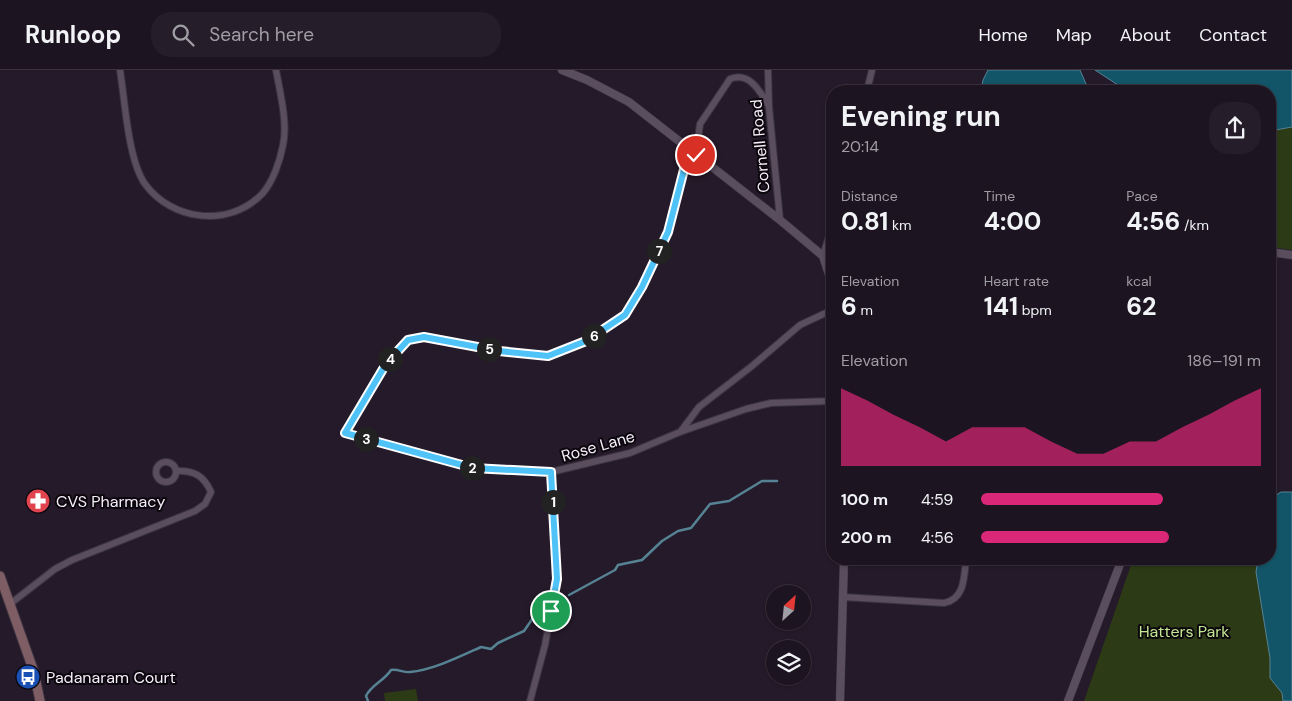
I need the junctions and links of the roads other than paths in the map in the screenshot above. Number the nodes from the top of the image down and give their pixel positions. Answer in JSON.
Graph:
{"nodes":[{"id":1,"x":120,"y":70,"type":"edge"},
{"id":2,"x":276,"y":70,"type":"edge"},
{"id":3,"x":562,"y":70,"type":"edge"},
{"id":4,"x":768,"y":70,"type":"edge"},
{"id":5,"x":872,"y":70,"type":"edge"},
{"id":6,"x":869,"y":85,"type":"edge"},
{"id":7,"x":769,"y":107,"type":"junction"},
{"id":8,"x":689,"y":150,"type":"junction"},
{"id":9,"x":696,"y":155,"type":"junction"},
{"id":10,"x":780,"y":220,"type":"junction"},
{"id":11,"x":826,"y":246,"type":"edge"},
{"id":12,"x":1276,"y":253,"type":"edge"},
{"id":13,"x":1292,"y":255,"type":"edge"},
{"id":14,"x":823,"y":256,"type":"junction"},
{"id":15,"x":826,"y":265,"type":"edge"},
{"id":16,"x":826,"y":313,"type":"edge"},
{"id":17,"x":826,"y":401,"type":"edge"},
{"id":18,"x":680,"y":432,"type":"junction"},
{"id":19,"x":177,"y":472,"type":"dead end"},
{"id":20,"x":551,"y":472,"type":"junction"},
{"id":21,"x":844,"y":565,"type":"edge"},
{"id":22,"x":965,"y":565,"type":"edge"},
{"id":23,"x":1120,"y":565,"type":"edge"},
{"id":24,"x":0,"y":576,"type":"edge"},
{"id":25,"x":843,"y":597,"type":"junction"},
{"id":26,"x":10,"y":604,"type":"junction"},
{"id":27,"x":40,"y":701,"type":"edge"},
{"id":28,"x":530,"y":701,"type":"edge"},
{"id":29,"x":840,"y":701,"type":"edge"},
{"id":30,"x":1068,"y":701,"type":"edge"}],
"edges":[{"from":1,"to":2,"type":"street"},
{"from":3,"to":8,"type":"street"},
{"from":4,"to":7,"type":"street","name":"Cornell Road"},
{"from":5,"to":6,"type":"street"},
{"from":7,"to":9,"type":"street"},
{"from":7,"to":10,"type":"street","name":"Cornell Road"},
{"from":8,"to":9,"type":"street"},
{"from":8,"to":20,"type":"street","name":"Rose Lane"},
{"from":9,"to":10,"type":"street"},
{"from":10,"to":14,"type":"street"},
{"from":11,"to":14,"type":"street"},
{"from":12,"to":13,"type":"street"},
{"from":14,"to":15,"type":"street"},
{"from":16,"to":18,"type":"street","name":"Rose Lane"},
{"from":17,"to":18,"type":"street","name":"Rose Lane"},
{"from":18,"to":20,"type":"street","name":"Rose Lane"},
{"from":19,"to":26,"type":"street"},
{"from":20,"to":28,"type":"street"},
{"from":21,"to":25,"type":"street"},
{"from":22,"to":25,"type":"street"},
{"from":23,"to":30,"type":"street"},
{"from":24,"to":26,"type":"main road"},
{"from":25,"to":29,"type":"street"},
{"from":26,"to":27,"type":"main road"}]}
